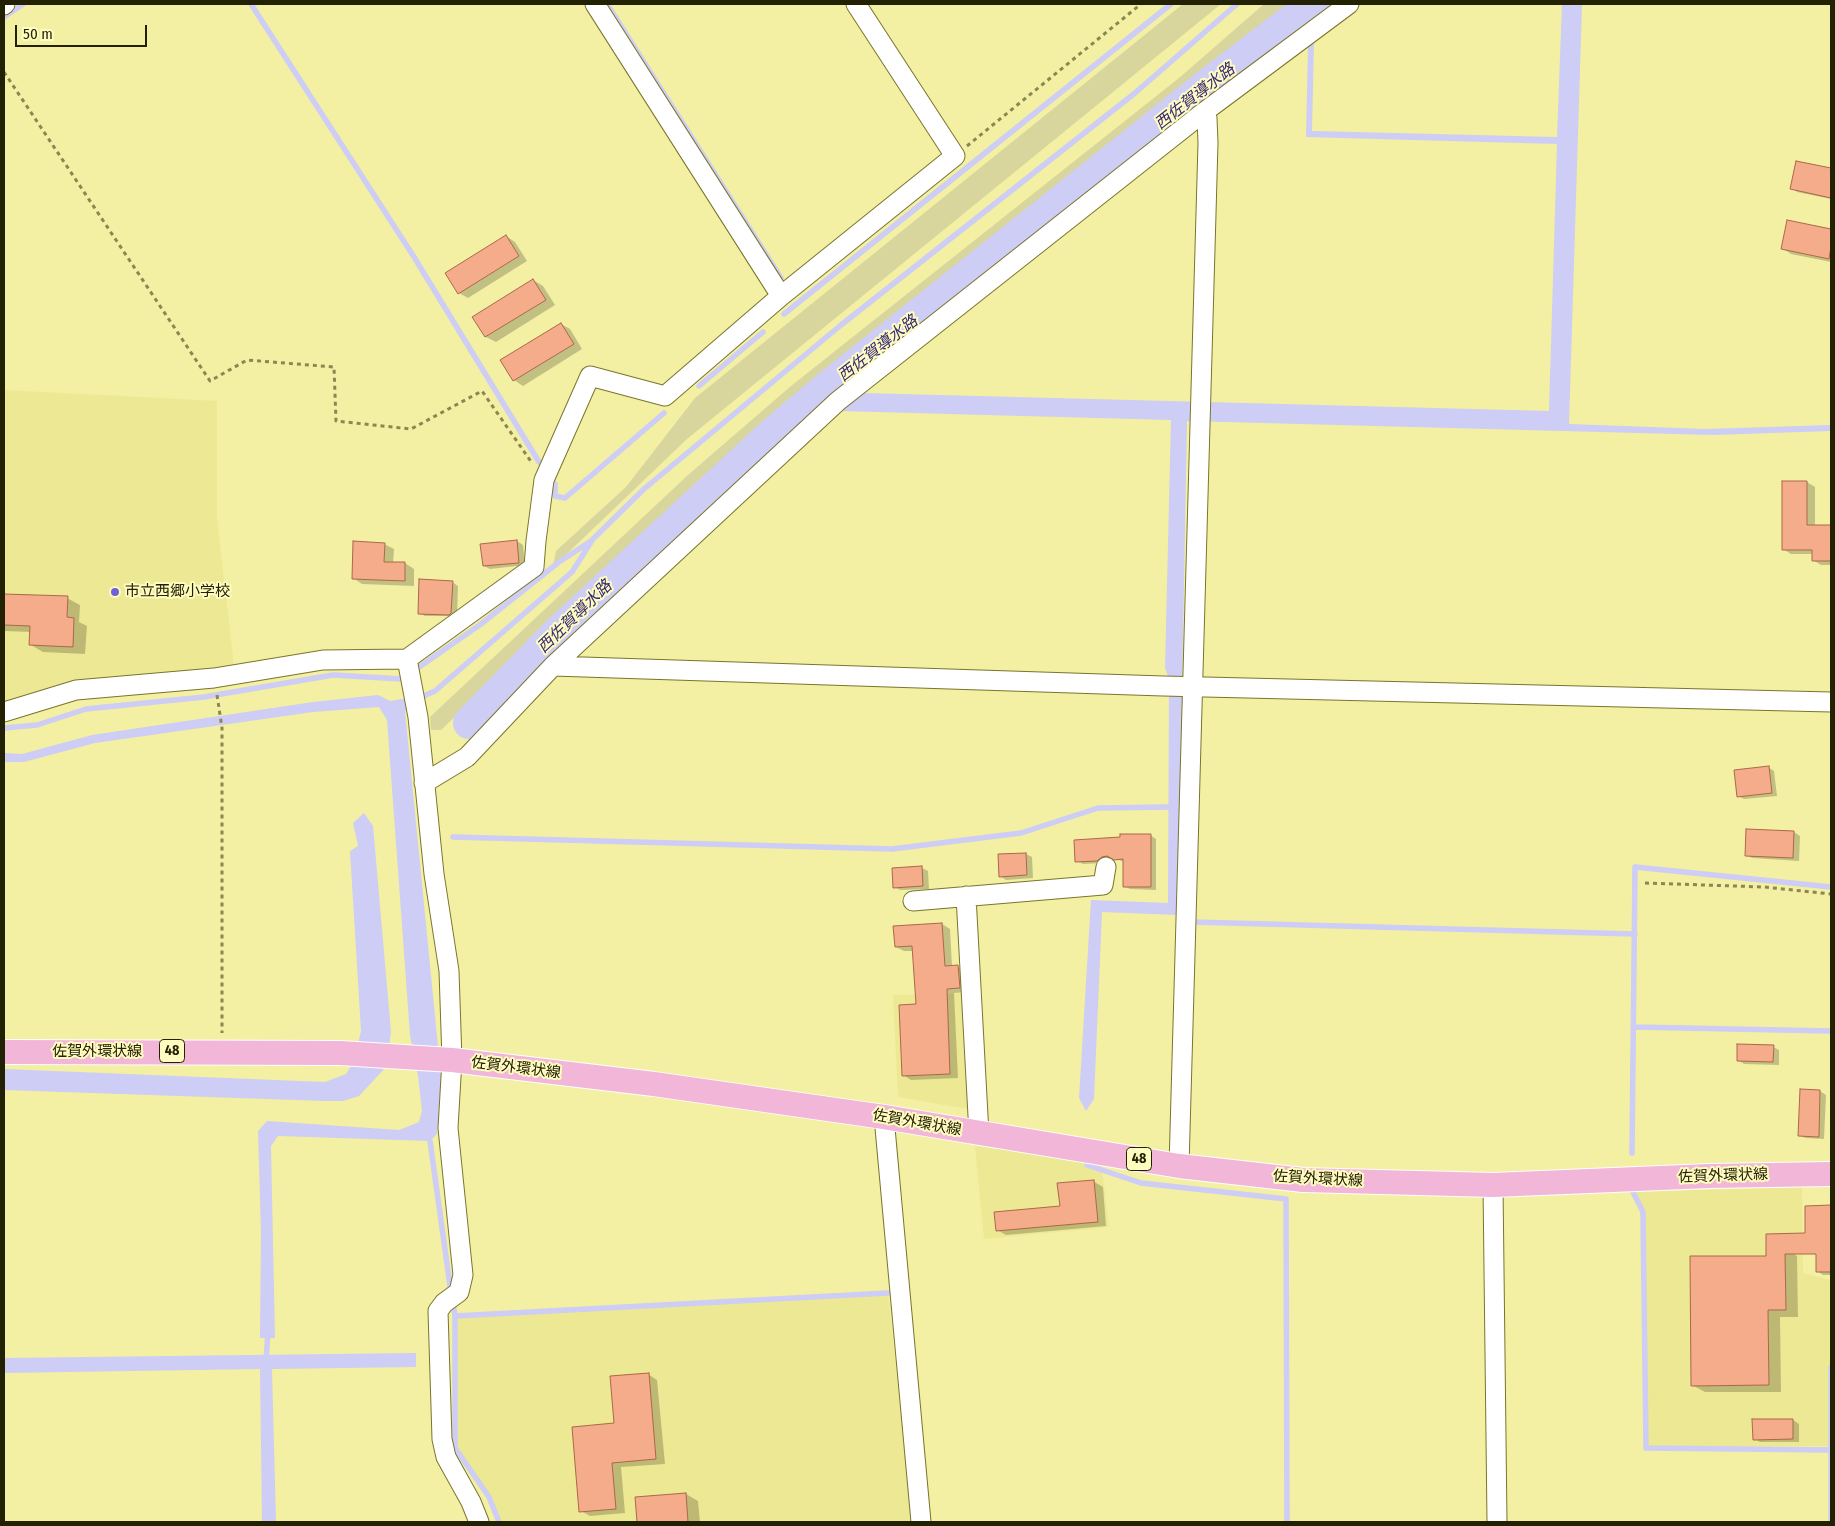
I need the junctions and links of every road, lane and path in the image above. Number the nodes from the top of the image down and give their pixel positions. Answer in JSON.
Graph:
{"nodes":[{"id":1,"x":595,"y":4,"type":"edge"},
{"id":2,"x":856,"y":4,"type":"edge"},
{"id":3,"x":1140,"y":4,"type":"edge"},
{"id":4,"x":1349,"y":4,"type":"edge"},
{"id":5,"x":4,"y":72,"type":"edge"},
{"id":6,"x":1204,"y":112,"type":"junction"},
{"id":7,"x":955,"y":156,"type":"junction"},
{"id":8,"x":782,"y":296,"type":"junction"},
{"id":9,"x":544,"y":480,"type":"junction"},
{"id":10,"x":407,"y":659,"type":"junction"},
{"id":11,"x":553,"y":666,"type":"junction"},
{"id":12,"x":214,"y":678,"type":"junction"},
{"id":13,"x":1192,"y":687,"type":"junction"},
{"id":14,"x":1831,"y":702,"type":"edge"},
{"id":15,"x":4,"y":712,"type":"edge"},
{"id":16,"x":424,"y":783,"type":"junction"},
{"id":17,"x":1106,"y":867,"type":"dead end"},
{"id":18,"x":1645,"y":883,"type":"dead end"},
{"id":19,"x":1831,"y":894,"type":"edge"},
{"id":20,"x":966,"y":896,"type":"junction"},
{"id":21,"x":912,"y":901,"type":"dead end"},
{"id":22,"x":221,"y":1051,"type":"junction"},
{"id":23,"x":4,"y":1052,"type":"edge"},
{"id":24,"x":452,"y":1060,"type":"junction"},
{"id":25,"x":884,"y":1117,"type":"junction"},
{"id":26,"x":979,"y":1134,"type":"junction"},
{"id":27,"x":1178,"y":1166,"type":"junction"},
{"id":28,"x":1831,"y":1174,"type":"edge"},
{"id":29,"x":1493,"y":1185,"type":"junction"},
{"id":30,"x":479,"y":1522,"type":"edge"},
{"id":31,"x":921,"y":1522,"type":"edge"},
{"id":32,"x":1497,"y":1522,"type":"edge"}],
"edges":[{"from":1,"to":8,"type":"street"},
{"from":2,"to":7,"type":"street"},
{"from":3,"to":7,"type":"path"},
{"from":4,"to":6,"type":"street"},
{"from":5,"to":9,"type":"path"},
{"from":6,"to":11,"type":"street"},
{"from":6,"to":13,"type":"street"},
{"from":7,"to":8,"type":"street"},
{"from":8,"to":9,"type":"street"},
{"from":9,"to":10,"type":"street"},
{"from":10,"to":12,"type":"street"},
{"from":10,"to":16,"type":"street"},
{"from":11,"to":13,"type":"street"},
{"from":11,"to":16,"type":"street"},
{"from":12,"to":15,"type":"street"},
{"from":12,"to":22,"type":"path"},
{"from":13,"to":14,"type":"street"},
{"from":13,"to":27,"type":"street"},
{"from":16,"to":24,"type":"street"},
{"from":17,"to":20,"type":"street"},
{"from":18,"to":19,"type":"path"},
{"from":20,"to":21,"type":"street"},
{"from":20,"to":26,"type":"street"},
{"from":22,"to":23,"type":"main road","name":"佐賀外環状線","number":"48"},
{"from":22,"to":24,"type":"main road","name":"佐賀外環状線","number":"48"},
{"from":24,"to":25,"type":"main road","name":"佐賀外環状線","number":"48"},
{"from":24,"to":30,"type":"street"},
{"from":25,"to":26,"type":"main road","name":"佐賀外環状線","number":"48"},
{"from":25,"to":31,"type":"street"},
{"from":26,"to":27,"type":"main road","name":"佐賀外環状線","number":"48"},
{"from":27,"to":29,"type":"main road","name":"佐賀外環状線","number":"48"},
{"from":28,"to":29,"type":"main road","name":"佐賀外環状線","number":"48"},
{"from":29,"to":32,"type":"street"}]}
